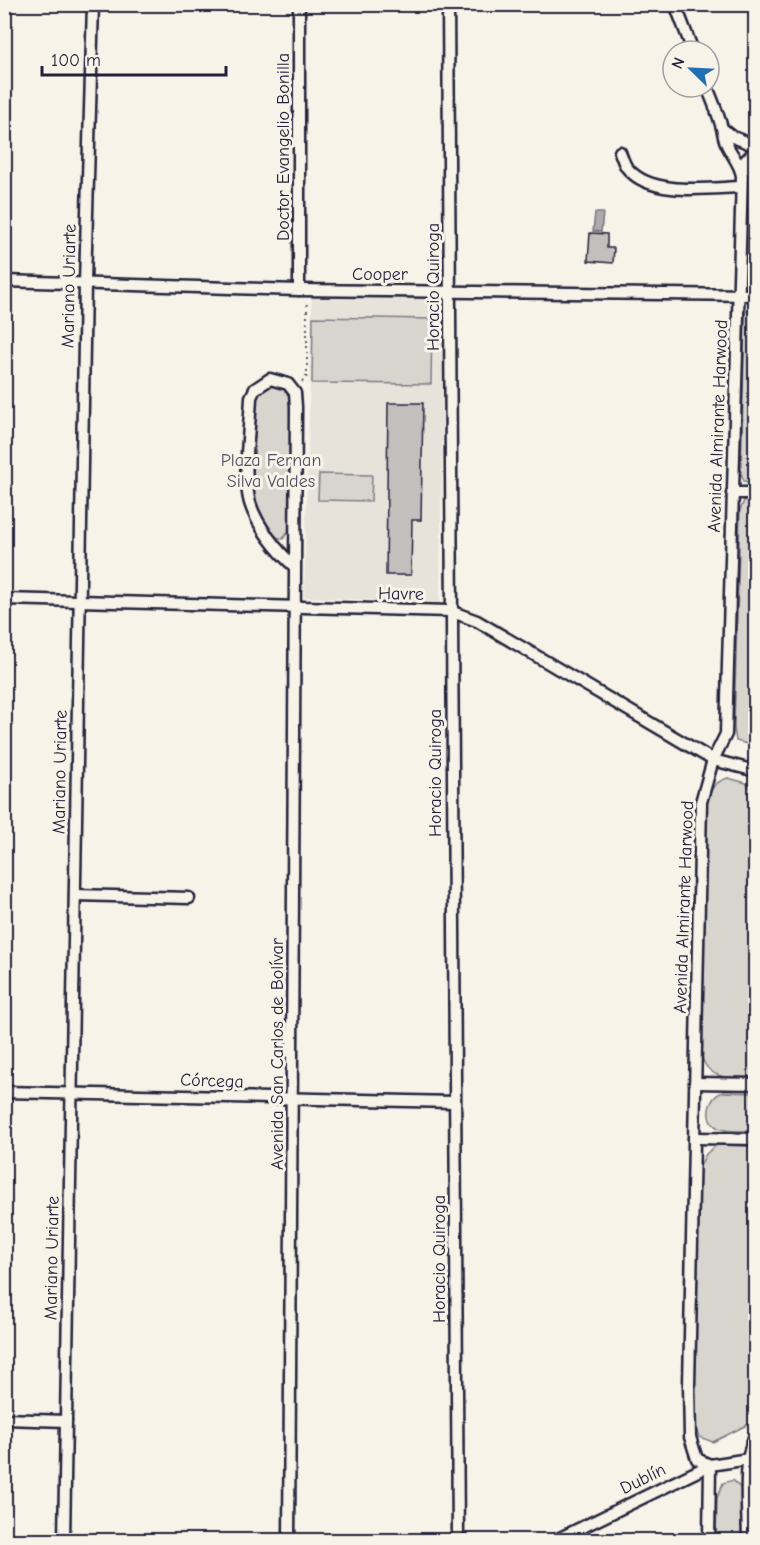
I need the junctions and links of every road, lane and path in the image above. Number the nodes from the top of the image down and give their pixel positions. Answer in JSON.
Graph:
{"nodes":[{"id":1,"x":93,"y":4,"type":"edge"},
{"id":2,"x":300,"y":4,"type":"edge"},
{"id":3,"x":448,"y":4,"type":"edge"},
{"id":4,"x":675,"y":4,"type":"edge"},
{"id":5,"x":688,"y":39,"type":"edge"},
{"id":6,"x":712,"y":99,"type":"edge"},
{"id":7,"x":724,"y":130,"type":"junction"},
{"id":8,"x":756,"y":146,"type":"edge"},
{"id":9,"x":756,"y":150,"type":"edge"},
{"id":10,"x":620,"y":152,"type":"dead end"},
{"id":11,"x":740,"y":166,"type":"junction"},
{"id":12,"x":756,"y":171,"type":"edge"},
{"id":13,"x":741,"y":187,"type":"junction"},
{"id":14,"x":4,"y":281,"type":"edge"},
{"id":15,"x":85,"y":283,"type":"junction"},
{"id":16,"x":303,"y":290,"type":"junction"},
{"id":17,"x":449,"y":290,"type":"junction"},
{"id":18,"x":738,"y":294,"type":"junction"},
{"id":19,"x":756,"y":295,"type":"edge"},
{"id":20,"x":307,"y":376,"type":"dead end"},
{"id":21,"x":732,"y":493,"type":"junction"},
{"id":22,"x":756,"y":493,"type":"edge"},
{"id":23,"x":295,"y":567,"type":"junction"},
{"id":24,"x":4,"y":599,"type":"edge"},
{"id":25,"x":80,"y":600,"type":"junction"},
{"id":26,"x":296,"y":609,"type":"junction"},
{"id":27,"x":450,"y":611,"type":"junction"},
{"id":28,"x":712,"y":760,"type":"junction"},
{"id":29,"x":756,"y":771,"type":"edge"},
{"id":30,"x":75,"y":895,"type":"junction"},
{"id":31,"x":189,"y":898,"type":"dead end"},
{"id":32,"x":695,"y":1083,"type":"junction"},
{"id":33,"x":756,"y":1084,"type":"edge"},
{"id":34,"x":4,"y":1092,"type":"edge"},
{"id":35,"x":71,"y":1093,"type":"junction"},
{"id":36,"x":293,"y":1100,"type":"junction"},
{"id":37,"x":454,"y":1102,"type":"junction"},
{"id":38,"x":694,"y":1138,"type":"junction"},
{"id":39,"x":756,"y":1140,"type":"edge"},
{"id":40,"x":4,"y":1419,"type":"edge"},
{"id":41,"x":66,"y":1421,"type":"junction"},
{"id":42,"x":756,"y":1435,"type":"edge"},
{"id":43,"x":749,"y":1459,"type":"junction"},
{"id":44,"x":710,"y":1465,"type":"junction"},
{"id":45,"x":64,"y":1540,"type":"edge"},
{"id":46,"x":289,"y":1540,"type":"edge"},
{"id":47,"x":458,"y":1540,"type":"edge"},
{"id":48,"x":556,"y":1540,"type":"edge"},
{"id":49,"x":709,"y":1540,"type":"edge"},
{"id":50,"x":748,"y":1540,"type":"edge"}],
"edges":[{"from":1,"to":15,"type":"street","name":"Mariano Uriarte"},
{"from":2,"to":16,"type":"street","name":"Doctor Evangelio Bonilla"},
{"from":3,"to":17,"type":"street","name":"Horacio Quiroga"},
{"from":4,"to":5,"type":"street"},
{"from":6,"to":7,"type":"street","name":"Avenida Almirante Harwood"},
{"from":7,"to":8,"type":"street"},
{"from":7,"to":11,"type":"street","name":"Avenida Almirante Harwood"},
{"from":9,"to":11,"type":"street"},
{"from":10,"to":13,"type":"street"},
{"from":11,"to":12,"type":"street"},
{"from":11,"to":13,"type":"street","name":"Avenida Almirante Harwood"},
{"from":13,"to":18,"type":"street","name":"Avenida Almirante Harwood"},
{"from":14,"to":15,"type":"street","name":"Cooper"},
{"from":15,"to":16,"type":"street","name":"Cooper"},
{"from":15,"to":25,"type":"street","name":"Mariano Uriarte"},
{"from":16,"to":17,"type":"street","name":"Cooper"},
{"from":16,"to":20,"type":"path"},
{"from":17,"to":18,"type":"street","name":"Cooper"},
{"from":17,"to":27,"type":"street","name":"Horacio Quiroga"},
{"from":18,"to":19,"type":"street","name":"Cooper"},
{"from":18,"to":21,"type":"street","name":"Avenida Almirante Harwood"},
{"from":21,"to":22,"type":"street"},
{"from":21,"to":28,"type":"street","name":"Avenida Almirante Harwood"},
{"from":23,"to":23,"type":"street","name":"Avenida San Carlos de Bolívar"},
{"from":23,"to":26,"type":"street","name":"Avenida San Carlos de Bolívar"},
{"from":24,"to":25,"type":"street","name":"Havre"},
{"from":25,"to":26,"type":"street","name":"Havre"},
{"from":25,"to":30,"type":"street","name":"Mariano Uriarte"},
{"from":26,"to":27,"type":"street","name":"Havre"},
{"from":26,"to":36,"type":"street","name":"Avenida San Carlos de Bolívar"},
{"from":27,"to":28,"type":"street","name":"Havre"},
{"from":27,"to":37,"type":"street","name":"Horacio Quiroga"},
{"from":28,"to":29,"type":"street","name":"Havre"},
{"from":28,"to":32,"type":"street","name":"Avenida Almirante Harwood"},
{"from":30,"to":31,"type":"street"},
{"from":30,"to":35,"type":"street","name":"Mariano Uriarte"},
{"from":32,"to":33,"type":"street"},
{"from":32,"to":38,"type":"street","name":"Avenida Almirante Harwood"},
{"from":34,"to":35,"type":"street","name":"Córcega"},
{"from":35,"to":36,"type":"street","name":"Córcega"},
{"from":35,"to":41,"type":"street","name":"Mariano Uriarte"},
{"from":36,"to":37,"type":"street","name":"Córcega"},
{"from":36,"to":46,"type":"street","name":"Avenida San Carlos de Bolívar"},
{"from":37,"to":47,"type":"street","name":"Horacio Quiroga"},
{"from":38,"to":39,"type":"street"},
{"from":38,"to":44,"type":"street","name":"Avenida Almirante Harwood"},
{"from":40,"to":41,"type":"street"},
{"from":41,"to":45,"type":"street","name":"Mariano Uriarte"},
{"from":42,"to":43,"type":"street"},
{"from":43,"to":44,"type":"street","name":"Dublín"},
{"from":43,"to":50,"type":"street"},
{"from":44,"to":48,"type":"street","name":"Dublín"},
{"from":44,"to":49,"type":"street"}]}
